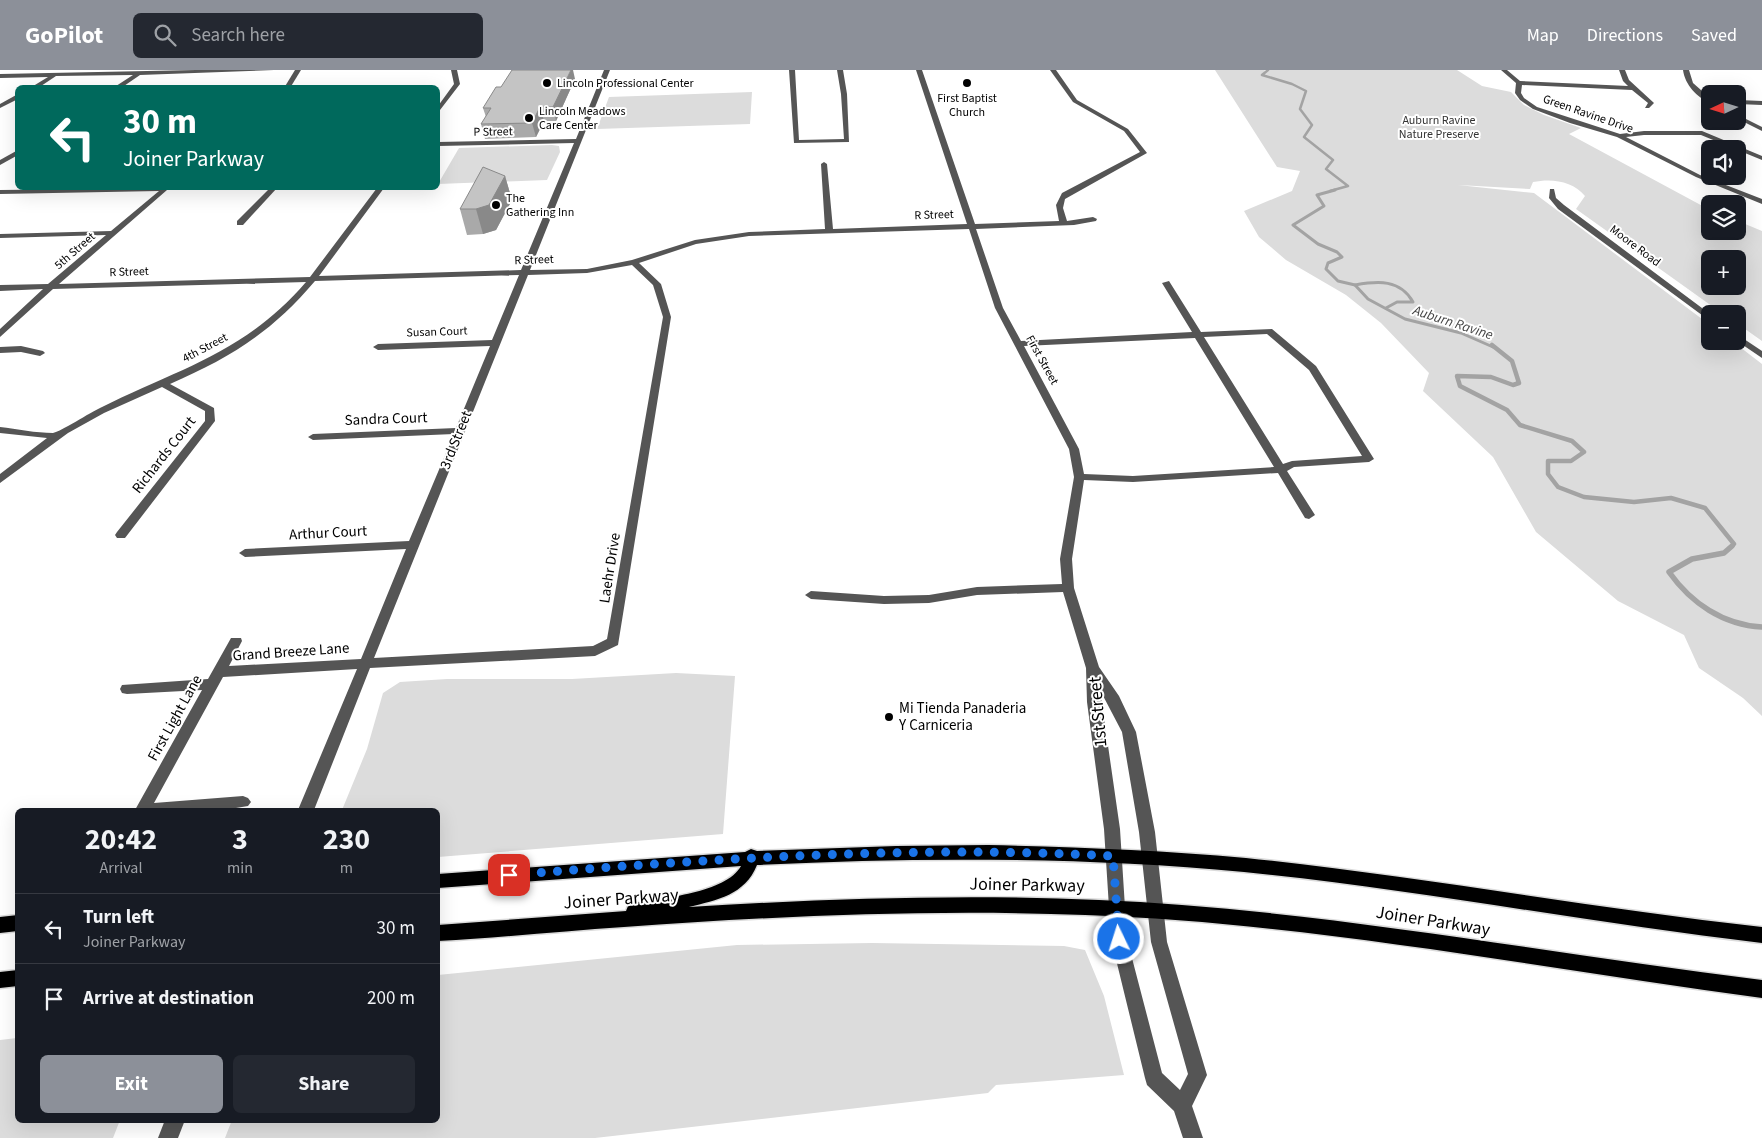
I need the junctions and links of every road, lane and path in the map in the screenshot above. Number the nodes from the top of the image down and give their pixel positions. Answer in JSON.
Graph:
{"nodes":[{"id":1,"x":271,"y":70,"type":"edge"},
{"id":2,"x":298,"y":70,"type":"edge"},
{"id":3,"x":454,"y":70,"type":"edge"},
{"id":4,"x":607,"y":70,"type":"edge"},
{"id":5,"x":792,"y":70,"type":"edge"},
{"id":6,"x":840,"y":70,"type":"edge"},
{"id":7,"x":919,"y":70,"type":"edge"},
{"id":8,"x":1053,"y":70,"type":"edge"},
{"id":9,"x":1504,"y":70,"type":"edge"},
{"id":10,"x":1622,"y":70,"type":"edge"},
{"id":11,"x":1686,"y":70,"type":"edge"},
{"id":12,"x":141,"y":71,"type":"edge"},
{"id":13,"x":55,"y":74,"type":"junction"},
{"id":14,"x":0,"y":76,"type":"edge"},
{"id":15,"x":1519,"y":83,"type":"junction"},
{"id":16,"x":38,"y":85,"type":"edge"},
{"id":17,"x":120,"y":85,"type":"edge"},
{"id":18,"x":289,"y":85,"type":"edge"},
{"id":19,"x":1634,"y":88,"type":"junction"},
{"id":20,"x":1701,"y":93,"type":"edge"},
{"id":21,"x":15,"y":98,"type":"edge"},
{"id":22,"x":1746,"y":103,"type":"edge"},
{"id":23,"x":1762,"y":104,"type":"edge"},
{"id":24,"x":0,"y":106,"type":"edge"},
{"id":25,"x":440,"y":106,"type":"edge"},
{"id":26,"x":1647,"y":107,"type":"dead end"},
{"id":27,"x":1746,"y":121,"type":"edge"},
{"id":28,"x":1762,"y":129,"type":"edge"},
{"id":29,"x":1619,"y":136,"type":"junction"},
{"id":30,"x":579,"y":141,"type":"junction"},
{"id":31,"x":440,"y":144,"type":"edge"},
{"id":32,"x":15,"y":154,"type":"edge"},
{"id":33,"x":0,"y":155,"type":"edge"},
{"id":34,"x":15,"y":155,"type":"edge"},
{"id":35,"x":1762,"y":158,"type":"edge"},
{"id":36,"x":0,"y":163,"type":"edge"},
{"id":37,"x":824,"y":164,"type":"dead end"},
{"id":38,"x":83,"y":190,"type":"edge"},
{"id":39,"x":164,"y":190,"type":"edge"},
{"id":40,"x":271,"y":190,"type":"edge"},
{"id":41,"x":378,"y":190,"type":"edge"},
{"id":42,"x":1552,"y":190,"type":"dead end"},
{"id":43,"x":0,"y":192,"type":"edge"},
{"id":44,"x":1762,"y":202,"type":"edge"},
{"id":45,"x":1093,"y":219,"type":"dead end"},
{"id":46,"x":240,"y":223,"type":"dead end"},
{"id":47,"x":1064,"y":223,"type":"junction"},
{"id":48,"x":971,"y":226,"type":"junction"},
{"id":49,"x":830,"y":231,"type":"junction"},
{"id":50,"x":113,"y":233,"type":"junction"},
{"id":51,"x":0,"y":236,"type":"edge"},
{"id":52,"x":634,"y":262,"type":"junction"},
{"id":53,"x":524,"y":273,"type":"junction"},
{"id":54,"x":311,"y":279,"type":"junction"},
{"id":55,"x":1166,"y":284,"type":"dead end"},
{"id":56,"x":50,"y":287,"type":"junction"},
{"id":57,"x":0,"y":288,"type":"edge"},
{"id":58,"x":1701,"y":311,"type":"edge"},
{"id":59,"x":0,"y":334,"type":"edge"},
{"id":60,"x":1200,"y":336,"type":"junction"},
{"id":61,"x":496,"y":343,"type":"junction"},
{"id":62,"x":1019,"y":344,"type":"junction"},
{"id":63,"x":1746,"y":344,"type":"edge"},
{"id":64,"x":378,"y":347,"type":"dead end"},
{"id":65,"x":0,"y":350,"type":"edge"},
{"id":66,"x":40,"y":353,"type":"dead end"},
{"id":67,"x":1762,"y":355,"type":"edge"},
{"id":68,"x":163,"y":384,"type":"junction"},
{"id":69,"x":0,"y":430,"type":"edge"},
{"id":70,"x":460,"y":431,"type":"junction"},
{"id":71,"x":57,"y":436,"type":"junction"},
{"id":72,"x":314,"y":437,"type":"dead end"},
{"id":73,"x":1281,"y":470,"type":"junction"},
{"id":74,"x":1079,"y":477,"type":"junction"},
{"id":75,"x":0,"y":480,"type":"edge"},
{"id":76,"x":1309,"y":516,"type":"dead end"},
{"id":77,"x":120,"y":535,"type":"dead end"},
{"id":78,"x":413,"y":545,"type":"junction"},
{"id":79,"x":245,"y":553,"type":"dead end"},
{"id":80,"x":1068,"y":588,"type":"junction"},
{"id":81,"x":811,"y":595,"type":"dead end"},
{"id":82,"x":236,"y":641,"type":"dead end"},
{"id":83,"x":364,"y":664,"type":"junction"},
{"id":84,"x":1093,"y":668,"type":"junction"},
{"id":85,"x":216,"y":678,"type":"junction"},
{"id":86,"x":126,"y":689,"type":"dead end"},
{"id":87,"x":243,"y":802,"type":"dead end"},
{"id":88,"x":144,"y":808,"type":"edge"},
{"id":89,"x":174,"y":808,"type":"edge"},
{"id":90,"x":307,"y":808,"type":"edge"},
{"id":91,"x":751,"y":856,"type":"junction"},
{"id":92,"x":1113,"y":856,"type":"junction"},
{"id":93,"x":1150,"y":858,"type":"junction"},
{"id":94,"x":440,"y":881,"type":"edge"},
{"id":95,"x":1117,"y":908,"type":"junction"},
{"id":96,"x":1156,"y":911,"type":"junction"},
{"id":97,"x":598,"y":920,"type":"junction"},
{"id":98,"x":15,"y":923,"type":"edge"},
{"id":99,"x":0,"y":925,"type":"edge"},
{"id":100,"x":440,"y":933,"type":"edge"},
{"id":101,"x":1762,"y":935,"type":"edge"},
{"id":102,"x":15,"y":978,"type":"edge"},
{"id":103,"x":0,"y":980,"type":"edge"},
{"id":104,"x":1762,"y":990,"type":"edge"},
{"id":105,"x":1182,"y":1104,"type":"junction"},
{"id":106,"x":174,"y":1123,"type":"edge"},
{"id":107,"x":168,"y":1138,"type":"edge"},
{"id":108,"x":1193,"y":1138,"type":"edge"}],
"edges":[{"from":1,"to":12,"type":"street"},
{"from":2,"to":18,"type":"street"},
{"from":3,"to":25,"type":"street"},
{"from":4,"to":30,"type":"street","name":"3rd Street"},
{"from":5,"to":6,"type":"street"},
{"from":7,"to":48,"type":"street","name":"First Street"},
{"from":8,"to":47,"type":"street"},
{"from":9,"to":15,"type":"street","name":"Green Ravine Drive"},
{"from":10,"to":19,"type":"street"},
{"from":11,"to":20,"type":"street"},
{"from":12,"to":13,"type":"street"},
{"from":12,"to":17,"type":"street"},
{"from":13,"to":14,"type":"street"},
{"from":13,"to":16,"type":"street"},
{"from":15,"to":19,"type":"street"},
{"from":15,"to":29,"type":"street","name":"Green Ravine Drive"},
{"from":19,"to":26,"type":"street"},
{"from":21,"to":24,"type":"street"},
{"from":22,"to":23,"type":"street"},
{"from":27,"to":28,"type":"street"},
{"from":29,"to":35,"type":"street"},
{"from":29,"to":44,"type":"street","name":"Green Ravine Drive"},
{"from":30,"to":31,"type":"street","name":"P Street"},
{"from":30,"to":53,"type":"street","name":"3rd Street"},
{"from":32,"to":33,"type":"street"},
{"from":34,"to":36,"type":"street"},
{"from":37,"to":49,"type":"street"},
{"from":38,"to":43,"type":"street"},
{"from":39,"to":50,"type":"street","name":"5th Street"},
{"from":40,"to":46,"type":"street"},
{"from":41,"to":54,"type":"street","name":"4th Street"},
{"from":42,"to":58,"type":"street","name":"Moore Road"},
{"from":45,"to":47,"type":"street","name":"R Street"},
{"from":47,"to":48,"type":"street","name":"R Street"},
{"from":48,"to":49,"type":"street","name":"R Street"},
{"from":48,"to":62,"type":"street","name":"First Street"},
{"from":49,"to":52,"type":"street","name":"R Street"},
{"from":50,"to":51,"type":"street"},
{"from":50,"to":56,"type":"street","name":"5th Street"},
{"from":52,"to":53,"type":"street","name":"R Street"},
{"from":52,"to":83,"type":"street","name":"Laehr Drive"},
{"from":53,"to":54,"type":"street","name":"R Street"},
{"from":53,"to":61,"type":"street","name":"3rd Street"},
{"from":54,"to":56,"type":"street","name":"R Street"},
{"from":54,"to":68,"type":"street","name":"4th Street"},
{"from":55,"to":60,"type":"street"},
{"from":56,"to":57,"type":"street","name":"R Street"},
{"from":56,"to":59,"type":"street","name":"5th Street"},
{"from":60,"to":62,"type":"street"},
{"from":60,"to":73,"type":"street"},
{"from":60,"to":73,"type":"street"},
{"from":61,"to":64,"type":"street","name":"Susan Court"},
{"from":61,"to":70,"type":"street","name":"3rd Street"},
{"from":62,"to":74,"type":"street","name":"First Street"},
{"from":63,"to":67,"type":"street"},
{"from":65,"to":66,"type":"street"},
{"from":68,"to":71,"type":"street","name":"4th Street"},
{"from":68,"to":77,"type":"street","name":"Richards Court"},
{"from":69,"to":71,"type":"street"},
{"from":70,"to":72,"type":"street","name":"Sandra Court"},
{"from":70,"to":78,"type":"street","name":"3rd Street"},
{"from":71,"to":75,"type":"street","name":"4th Street"},
{"from":73,"to":74,"type":"street"},
{"from":73,"to":76,"type":"street"},
{"from":74,"to":80,"type":"street","name":"First Street"},
{"from":78,"to":79,"type":"street","name":"Arthur Court"},
{"from":78,"to":83,"type":"street","name":"3rd Street"},
{"from":80,"to":81,"type":"street"},
{"from":80,"to":84,"type":"street","name":"First Street"},
{"from":82,"to":85,"type":"street","name":"First Light Lane"},
{"from":83,"to":85,"type":"street","name":"Grand Breeze Lane"},
{"from":83,"to":90,"type":"street","name":"3rd Street"},
{"from":84,"to":92,"type":"street","name":"1st Street"},
{"from":84,"to":93,"type":"street","name":"1st Street"},
{"from":85,"to":86,"type":"street","name":"Grand Breeze Lane"},
{"from":85,"to":88,"type":"street","name":"First Light Lane"},
{"from":87,"to":89,"type":"street"},
{"from":91,"to":92,"type":"main road","name":"Joiner Parkway"},
{"from":91,"to":94,"type":"main road","name":"Joiner Parkway"},
{"from":91,"to":97,"type":"main road"},
{"from":92,"to":93,"type":"main road","name":"Joiner Parkway"},
{"from":92,"to":95,"type":"street","name":"1st Street"},
{"from":93,"to":96,"type":"street","name":"1st Street"},
{"from":93,"to":101,"type":"main road","name":"Joiner Parkway"},
{"from":95,"to":96,"type":"main road","name":"Joiner Parkway"},
{"from":95,"to":97,"type":"main road","name":"Joiner Parkway"},
{"from":95,"to":105,"type":"street","name":"1st Street"},
{"from":96,"to":104,"type":"main road","name":"Joiner Parkway"},
{"from":96,"to":105,"type":"street","name":"1st Street"},
{"from":97,"to":100,"type":"main road","name":"Joiner Parkway"},
{"from":98,"to":99,"type":"main road"},
{"from":102,"to":103,"type":"main road"},
{"from":105,"to":108,"type":"street","name":"1st Street"},
{"from":106,"to":107,"type":"street"}]}
